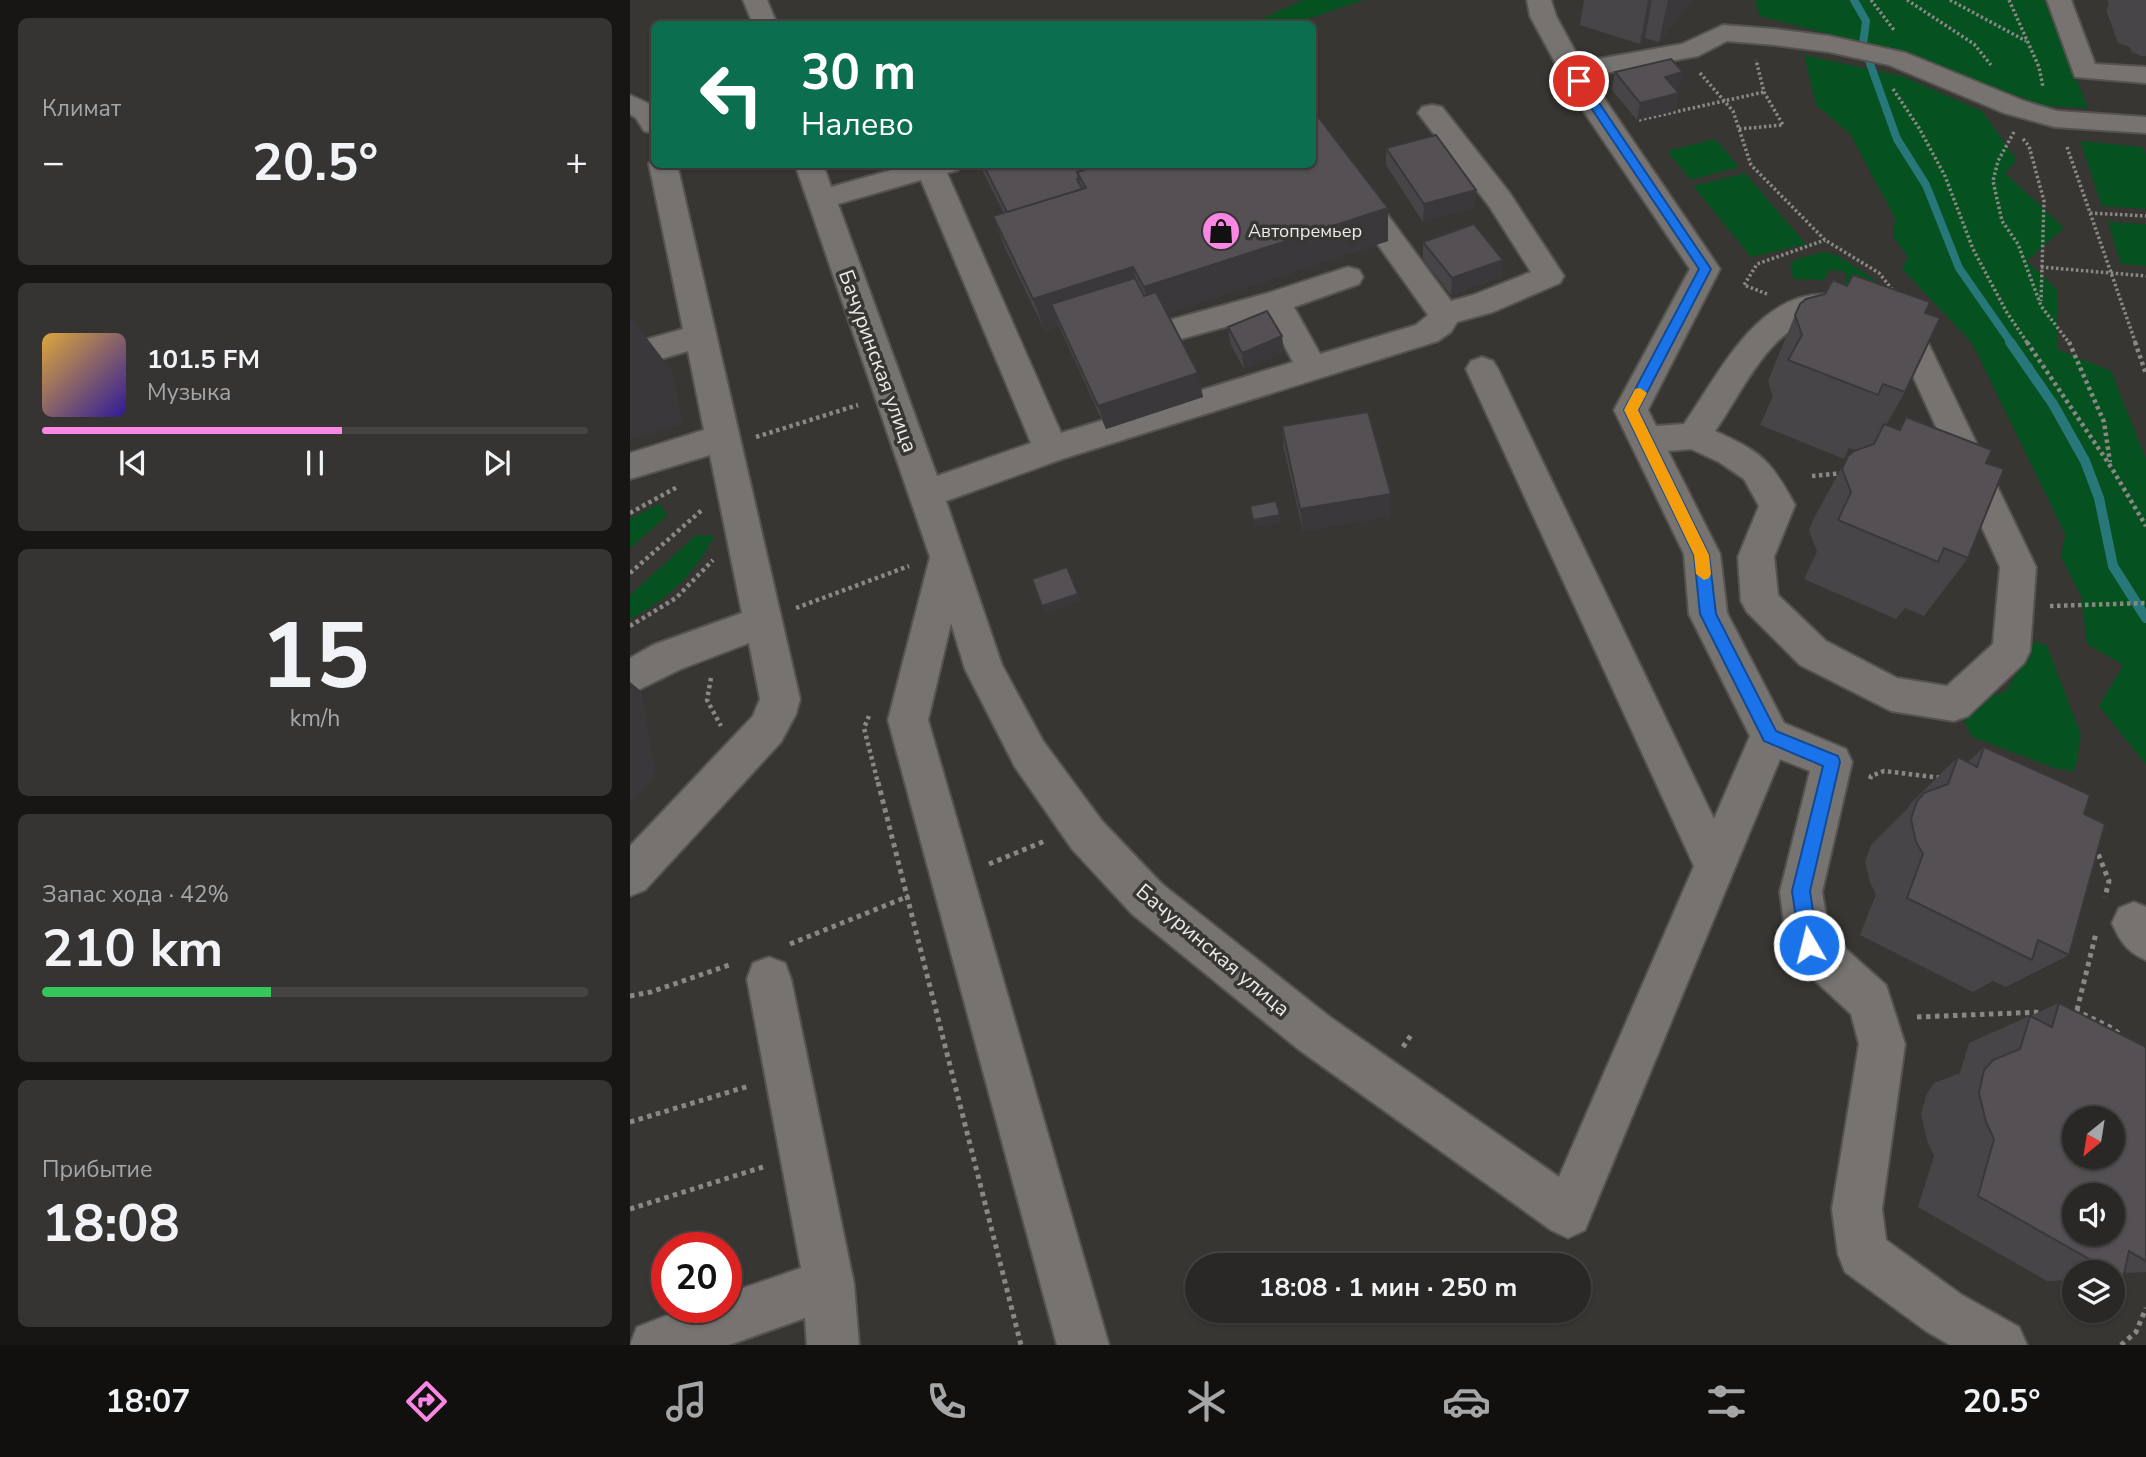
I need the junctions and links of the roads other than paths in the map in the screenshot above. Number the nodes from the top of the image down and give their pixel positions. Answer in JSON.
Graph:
{"nodes":[{"id":1,"x":755,"y":0,"type":"edge"},
{"id":2,"x":1539,"y":0,"type":"edge"},
{"id":3,"x":2059,"y":0,"type":"edge"},
{"id":4,"x":764,"y":21,"type":"edge"},
{"id":5,"x":1573,"y":71,"type":"junction"},
{"id":6,"x":2146,"y":75,"type":"edge"},
{"id":7,"x":630,"y":103,"type":"edge"},
{"id":8,"x":1432,"y":113,"type":"dead end"},
{"id":9,"x":651,"y":120,"type":"edge"},
{"id":10,"x":2146,"y":125,"type":"edge"},
{"id":11,"x":1316,"y":138,"type":"edge"},
{"id":12,"x":664,"y":168,"type":"edge"},
{"id":13,"x":810,"y":168,"type":"edge"},
{"id":14,"x":924,"y":168,"type":"edge"},
{"id":15,"x":931,"y":168,"type":"edge"},
{"id":16,"x":820,"y":199,"type":"junction"},
{"id":17,"x":1348,"y":277,"type":"dead end"},
{"id":18,"x":1276,"y":302,"type":"junction"},
{"id":19,"x":1444,"y":314,"type":"junction"},
{"id":20,"x":1181,"y":328,"type":"dead end"},
{"id":21,"x":700,"y":336,"type":"junction"},
{"id":22,"x":630,"y":356,"type":"edge"},
{"id":23,"x":1312,"y":368,"type":"junction"},
{"id":24,"x":1482,"y":369,"type":"dead end"},
{"id":25,"x":1694,"y":436,"type":"junction"},
{"id":26,"x":1646,"y":440,"type":"junction"},
{"id":27,"x":723,"y":443,"type":"junction"},
{"id":28,"x":1051,"y":449,"type":"junction"},
{"id":29,"x":630,"y":466,"type":"edge"},
{"id":30,"x":926,"y":494,"type":"junction"},
{"id":31,"x":930,"y":561,"type":"junction"},
{"id":32,"x":748,"y":626,"type":"junction"},
{"id":33,"x":630,"y":677,"type":"edge"},
{"id":34,"x":1770,"y":736,"type":"junction"},
{"id":35,"x":1715,"y":866,"type":"junction"},
{"id":36,"x":630,"y":876,"type":"edge"},
{"id":37,"x":754,"y":970,"type":"road end"},
{"id":38,"x":829,"y":1284,"type":"junction"},
{"id":39,"x":655,"y":1345,"type":"edge"},
{"id":40,"x":833,"y":1345,"type":"edge"},
{"id":41,"x":1083,"y":1345,"type":"edge"},
{"id":42,"x":2001,"y":1345,"type":"edge"}],
"edges":[{"from":1,"to":4,"type":"street"},
{"from":2,"to":5,"type":"street"},
{"from":3,"to":6,"type":"street"},
{"from":5,"to":10,"type":"street"},
{"from":5,"to":26,"type":"street"},
{"from":7,"to":9,"type":"street"},
{"from":8,"to":19,"type":"street"},
{"from":11,"to":19,"type":"street"},
{"from":12,"to":21,"type":"street"},
{"from":13,"to":16,"type":"street","name":"Бачуринская улица"},
{"from":14,"to":16,"type":"street"},
{"from":15,"to":28,"type":"street"},
{"from":16,"to":30,"type":"street","name":"Бачуринская улица"},
{"from":17,"to":18,"type":"street"},
{"from":18,"to":20,"type":"street"},
{"from":18,"to":23,"type":"street"},
{"from":19,"to":23,"type":"street"},
{"from":21,"to":22,"type":"street"},
{"from":21,"to":27,"type":"street"},
{"from":23,"to":28,"type":"street"},
{"from":24,"to":35,"type":"street"},
{"from":25,"to":25,"type":"street"},
{"from":25,"to":26,"type":"street"},
{"from":26,"to":34,"type":"street"},
{"from":27,"to":29,"type":"street"},
{"from":27,"to":32,"type":"street"},
{"from":28,"to":30,"type":"street"},
{"from":30,"to":31,"type":"street","name":"Бачуринская улица"},
{"from":31,"to":35,"type":"street","name":"Бачуринская улица"},
{"from":31,"to":41,"type":"street"},
{"from":32,"to":33,"type":"street"},
{"from":32,"to":36,"type":"street"},
{"from":34,"to":35,"type":"street"},
{"from":34,"to":42,"type":"street"},
{"from":37,"to":38,"type":"street"},
{"from":38,"to":39,"type":"street"},
{"from":38,"to":40,"type":"street"}]}
